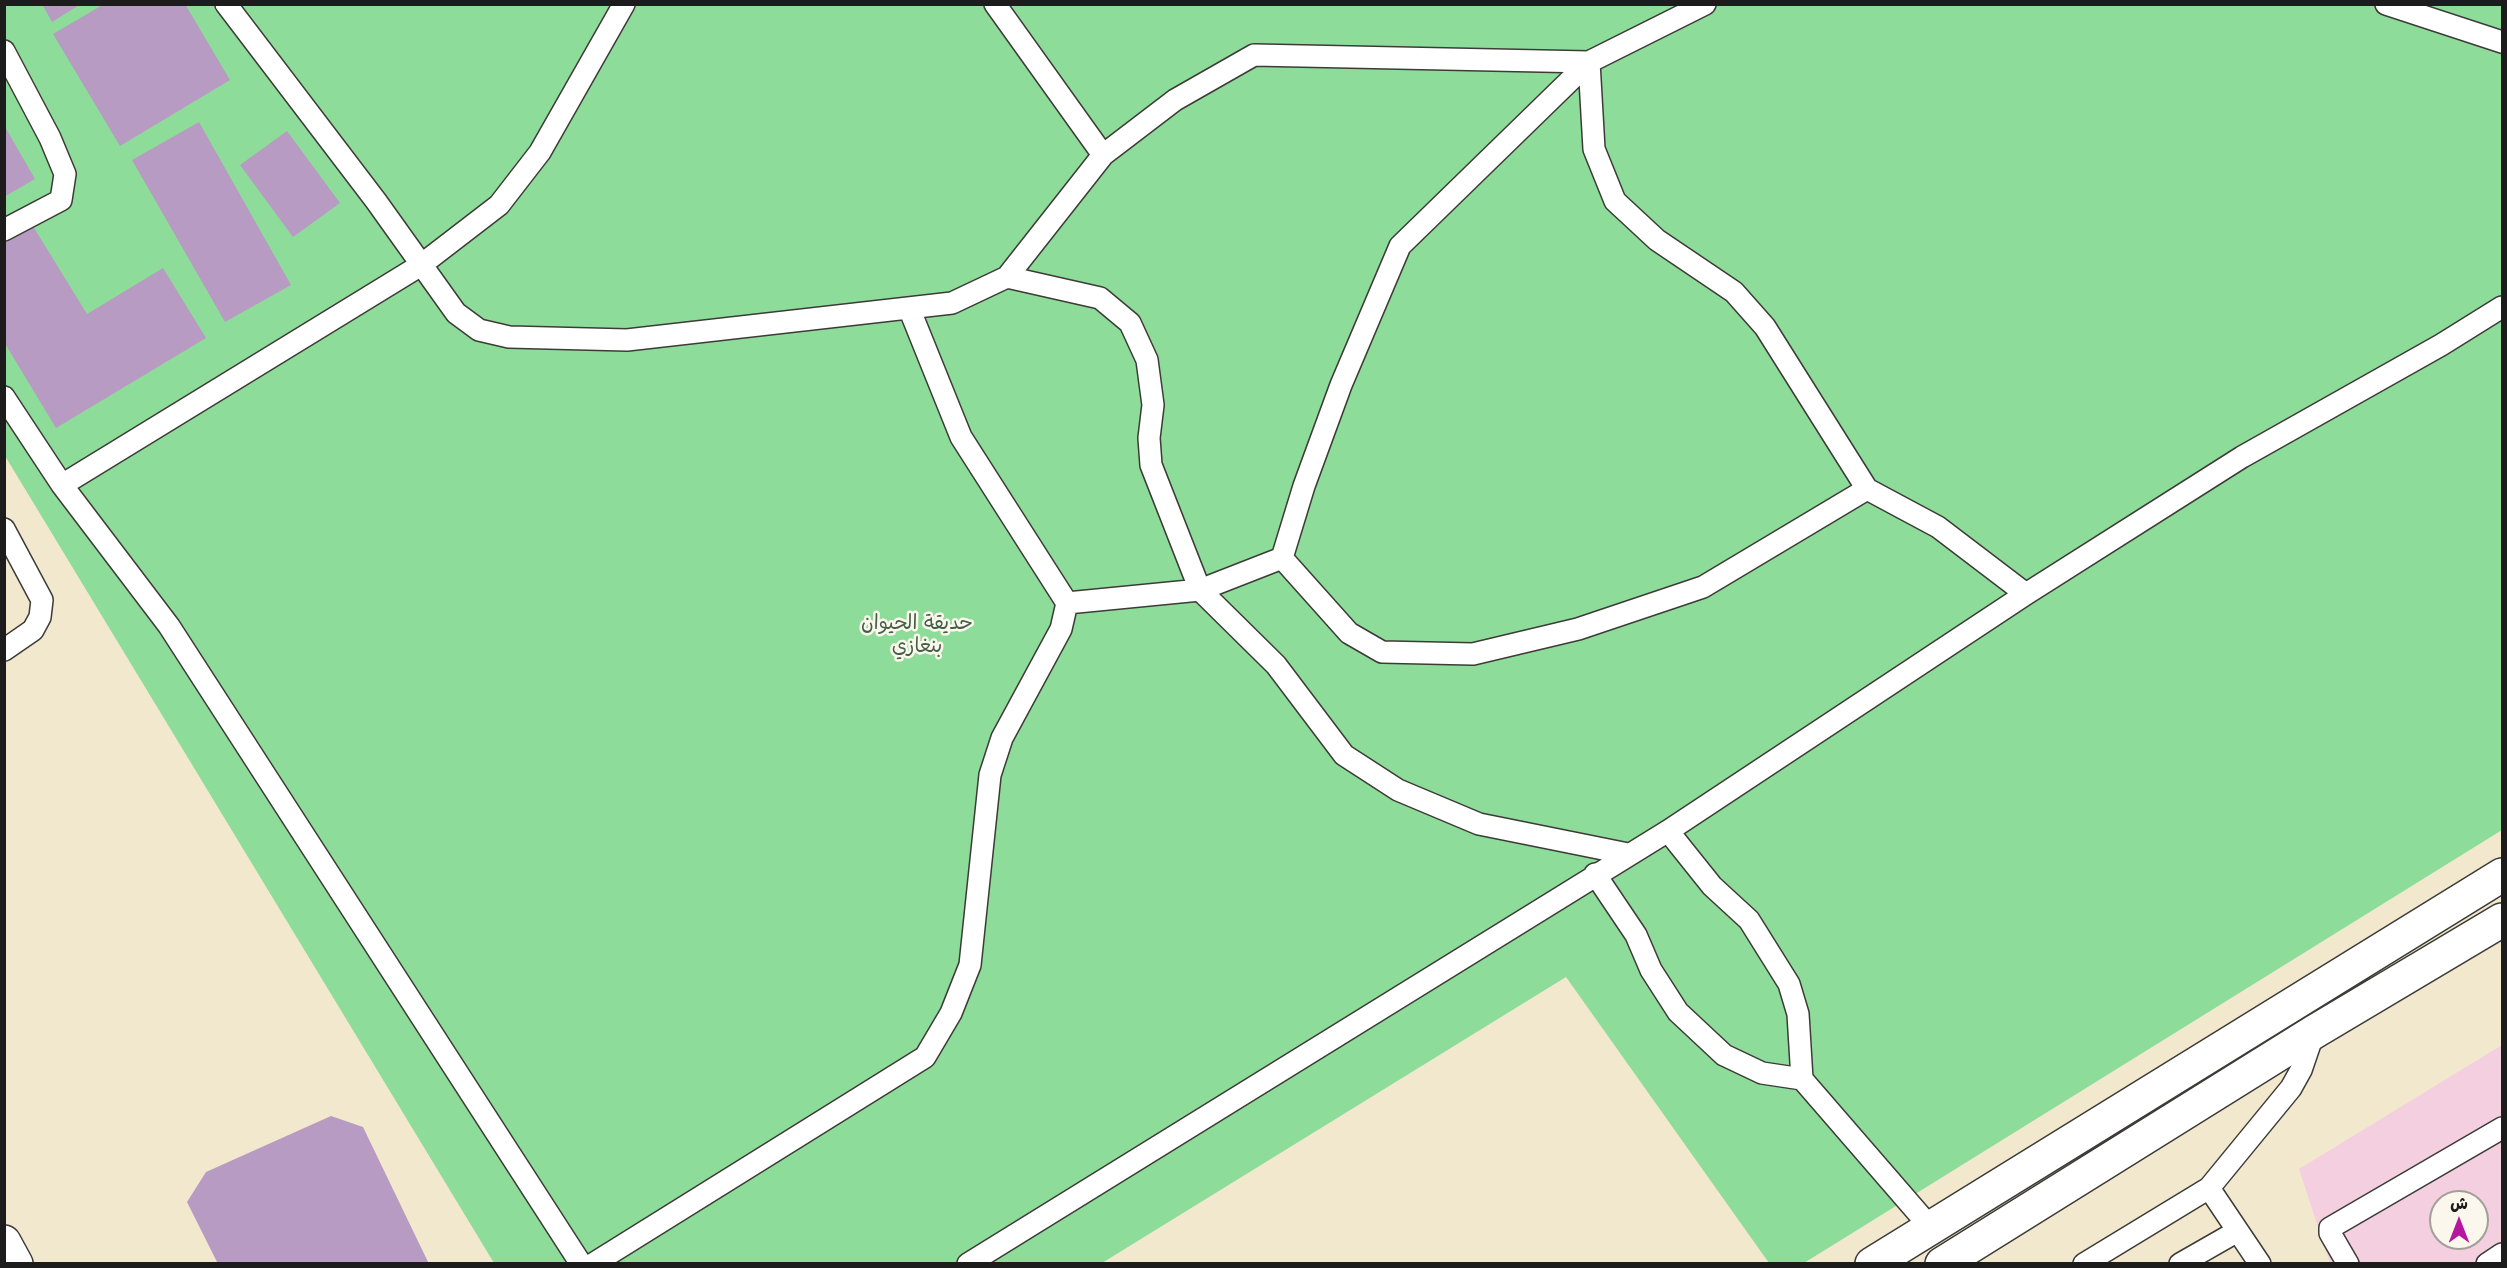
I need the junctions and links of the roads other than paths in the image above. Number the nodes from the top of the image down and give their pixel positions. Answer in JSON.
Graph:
{"nodes":[{"id":1,"x":226,"y":4,"type":"edge"},
{"id":2,"x":624,"y":4,"type":"edge"},
{"id":3,"x":995,"y":4,"type":"edge"},
{"id":4,"x":1705,"y":4,"type":"edge"},
{"id":5,"x":2386,"y":4,"type":"edge"},
{"id":6,"x":2502,"y":42,"type":"edge"},
{"id":7,"x":4,"y":51,"type":"edge"},
{"id":8,"x":1589,"y":62,"type":"junction"},
{"id":9,"x":1103,"y":155,"type":"junction"},
{"id":10,"x":4,"y":230,"type":"edge"},
{"id":11,"x":421,"y":265,"type":"junction"},
{"id":12,"x":1008,"y":277,"type":"junction"},
{"id":13,"x":2502,"y":307,"type":"edge"},
{"id":14,"x":909,"y":308,"type":"junction"},
{"id":15,"x":4,"y":397,"type":"edge"},
{"id":16,"x":62,"y":485,"type":"junction"},
{"id":17,"x":1867,"y":489,"type":"junction"},
{"id":18,"x":4,"y":529,"type":"edge"},
{"id":19,"x":1282,"y":558,"type":"junction"},
{"id":20,"x":1200,"y":590,"type":"junction"},
{"id":21,"x":2026,"y":594,"type":"junction"},
{"id":22,"x":1067,"y":603,"type":"junction"},
{"id":23,"x":4,"y":650,"type":"edge"},
{"id":24,"x":1668,"y":831,"type":"junction"},
{"id":25,"x":1628,"y":854,"type":"junction"},
{"id":26,"x":1595,"y":874,"type":"junction"},
{"id":27,"x":2502,"y":875,"type":"edge"},
{"id":28,"x":2502,"y":920,"type":"edge"},
{"id":29,"x":2314,"y":1032,"type":"junction"},
{"id":30,"x":1802,"y":1079,"type":"junction"},
{"id":31,"x":2502,"y":1128,"type":"edge"},
{"id":32,"x":2209,"y":1188,"type":"junction"},
{"id":33,"x":1931,"y":1228,"type":"junction"},
{"id":34,"x":2236,"y":1232,"type":"junction"},
{"id":35,"x":4,"y":1242,"type":"edge"},
{"id":36,"x":2502,"y":1254,"type":"edge"},
{"id":37,"x":16,"y":1263,"type":"edge"},
{"id":38,"x":581,"y":1263,"type":"edge"},
{"id":39,"x":593,"y":1263,"type":"edge"},
{"id":40,"x":968,"y":1263,"type":"edge"},
{"id":41,"x":1872,"y":1263,"type":"edge"},
{"id":42,"x":1942,"y":1263,"type":"edge"},
{"id":43,"x":2084,"y":1263,"type":"edge"},
{"id":44,"x":2180,"y":1263,"type":"edge"},
{"id":45,"x":2260,"y":1263,"type":"edge"},
{"id":46,"x":2348,"y":1263,"type":"edge"},
{"id":47,"x":2487,"y":1263,"type":"edge"}],
"edges":[{"from":1,"to":11,"type":"lane"},
{"from":2,"to":11,"type":"lane"},
{"from":3,"to":9,"type":"lane"},
{"from":4,"to":8,"type":"lane"},
{"from":5,"to":6,"type":"lane"},
{"from":7,"to":10,"type":"lane"},
{"from":8,"to":9,"type":"lane"},
{"from":8,"to":17,"type":"lane"},
{"from":8,"to":19,"type":"lane"},
{"from":9,"to":12,"type":"lane"},
{"from":11,"to":14,"type":"lane"},
{"from":11,"to":16,"type":"lane"},
{"from":12,"to":14,"type":"lane"},
{"from":12,"to":20,"type":"lane"},
{"from":13,"to":21,"type":"lane"},
{"from":14,"to":22,"type":"lane"},
{"from":15,"to":16,"type":"lane"},
{"from":16,"to":38,"type":"lane"},
{"from":17,"to":19,"type":"lane"},
{"from":17,"to":21,"type":"lane"},
{"from":18,"to":23,"type":"lane"},
{"from":19,"to":20,"type":"lane"},
{"from":20,"to":22,"type":"lane"},
{"from":20,"to":25,"type":"lane"},
{"from":21,"to":24,"type":"lane"},
{"from":22,"to":39,"type":"lane"},
{"from":24,"to":25,"type":"lane"},
{"from":24,"to":30,"type":"lane"},
{"from":25,"to":26,"type":"lane"},
{"from":26,"to":30,"type":"lane"},
{"from":26,"to":40,"type":"lane"},
{"from":27,"to":33,"type":"main road"},
{"from":28,"to":29,"type":"main road"},
{"from":29,"to":32,"type":"lane"},
{"from":29,"to":42,"type":"main road"},
{"from":30,"to":33,"type":"lane"},
{"from":31,"to":46,"type":"lane"},
{"from":32,"to":34,"type":"lane"},
{"from":32,"to":43,"type":"lane"},
{"from":33,"to":41,"type":"main road"},
{"from":34,"to":44,"type":"lane"},
{"from":34,"to":45,"type":"lane"},
{"from":35,"to":37,"type":"main road"},
{"from":36,"to":47,"type":"lane"}]}
